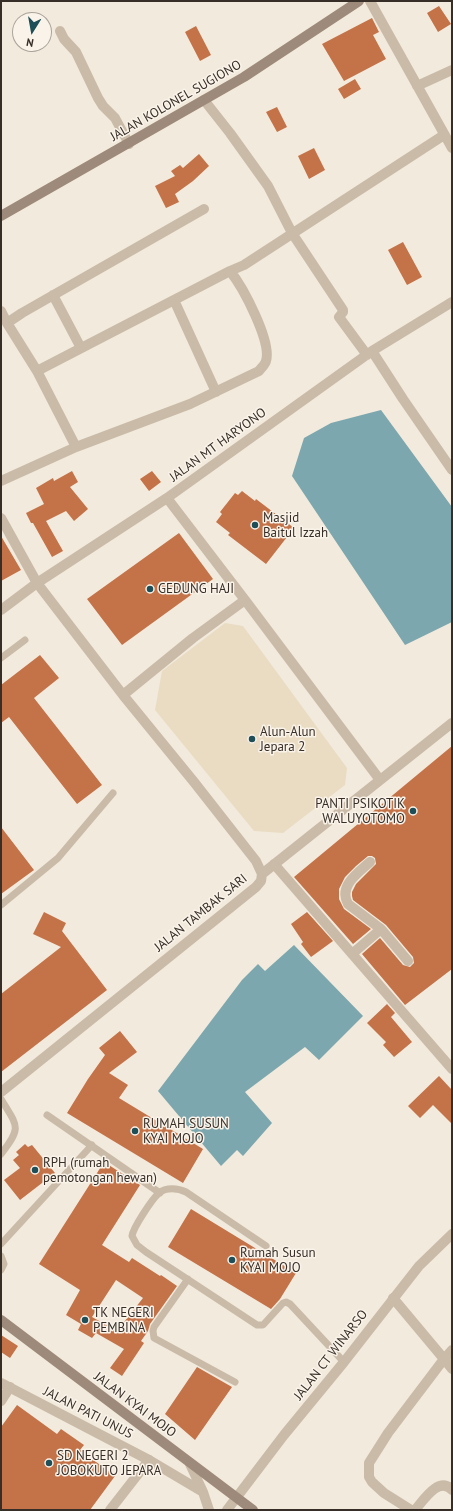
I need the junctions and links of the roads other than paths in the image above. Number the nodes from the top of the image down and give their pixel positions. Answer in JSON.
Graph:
{"nodes":[{"id":1,"x":358,"y":1,"type":"edge"},
{"id":2,"x":370,"y":1,"type":"edge"},
{"id":3,"x":60,"y":32,"type":"dead end"},
{"id":4,"x":452,"y":70,"type":"edge"},
{"id":5,"x":417,"y":86,"type":"junction"},
{"id":6,"x":204,"y":100,"type":"junction"},
{"id":7,"x":444,"y":135,"type":"junction"},
{"id":8,"x":129,"y":144,"type":"junction"},
{"id":9,"x":452,"y":148,"type":"edge"},
{"id":10,"x":204,"y":209,"type":"dead end"},
{"id":11,"x":1,"y":216,"type":"edge"},
{"id":12,"x":292,"y":233,"type":"junction"},
{"id":13,"x":230,"y":271,"type":"junction"},
{"id":14,"x":53,"y":295,"type":"junction"},
{"id":15,"x":174,"y":300,"type":"junction"},
{"id":16,"x":452,"y":302,"type":"edge"},
{"id":17,"x":1,"y":310,"type":"edge"},
{"id":18,"x":7,"y":323,"type":"junction"},
{"id":19,"x":80,"y":348,"type":"junction"},
{"id":20,"x":370,"y":353,"type":"junction"},
{"id":21,"x":37,"y":371,"type":"junction"},
{"id":22,"x":216,"y":392,"type":"junction"},
{"id":23,"x":76,"y":447,"type":"junction"},
{"id":24,"x":452,"y":470,"type":"edge"},
{"id":25,"x":1,"y":482,"type":"edge"},
{"id":26,"x":167,"y":498,"type":"junction"},
{"id":27,"x":1,"y":518,"type":"edge"},
{"id":28,"x":37,"y":584,"type":"junction"},
{"id":29,"x":245,"y":600,"type":"junction"},
{"id":30,"x":1,"y":610,"type":"edge"},
{"id":31,"x":25,"y":640,"type":"dead end"},
{"id":32,"x":1,"y":658,"type":"edge"},
{"id":33,"x":123,"y":695,"type":"junction"},
{"id":34,"x":452,"y":723,"type":"edge"},
{"id":35,"x":380,"y":780,"type":"junction"},
{"id":36,"x":113,"y":793,"type":"dead end"},
{"id":37,"x":370,"y":862,"type":"dead end"},
{"id":38,"x":274,"y":864,"type":"junction"},
{"id":39,"x":262,"y":874,"type":"junction"},
{"id":40,"x":1,"y":905,"type":"edge"},
{"id":41,"x":381,"y":929,"type":"junction"},
{"id":42,"x":352,"y":954,"type":"junction"},
{"id":43,"x":408,"y":961,"type":"dead end"},
{"id":44,"x":452,"y":1069,"type":"edge"},
{"id":45,"x":1,"y":1092,"type":"edge"},
{"id":46,"x":1,"y":1099,"type":"edge"},
{"id":47,"x":47,"y":1115,"type":"dead end"},
{"id":48,"x":92,"y":1145,"type":"junction"},
{"id":49,"x":1,"y":1154,"type":"edge"},
{"id":50,"x":160,"y":1193,"type":"junction"},
{"id":51,"x":452,"y":1234,"type":"edge"},
{"id":52,"x":1,"y":1244,"type":"edge"},
{"id":53,"x":266,"y":1246,"type":"dead end"},
{"id":54,"x":1,"y":1256,"type":"edge"},
{"id":55,"x":1,"y":1270,"type":"edge"},
{"id":56,"x":188,"y":1279,"type":"junction"},
{"id":57,"x":393,"y":1298,"type":"junction"},
{"id":58,"x":1,"y":1320,"type":"edge"},
{"id":59,"x":452,"y":1350,"type":"edge"},
{"id":60,"x":444,"y":1359,"type":"junction"},
{"id":61,"x":344,"y":1362,"type":"junction"},
{"id":62,"x":452,"y":1369,"type":"edge"},
{"id":63,"x":235,"y":1382,"type":"dead end"},
{"id":64,"x":5,"y":1385,"type":"edge"},
{"id":65,"x":1,"y":1401,"type":"edge"},
{"id":66,"x":149,"y":1460,"type":"junction"},
{"id":67,"x":190,"y":1464,"type":"junction"},
{"id":68,"x":452,"y":1490,"type":"edge"},
{"id":69,"x":203,"y":1492,"type":"junction"},
{"id":70,"x":236,"y":1498,"type":"junction"},
{"id":71,"x":110,"y":1510,"type":"edge"},
{"id":72,"x":209,"y":1510,"type":"edge"},
{"id":73,"x":227,"y":1510,"type":"edge"},
{"id":74,"x":253,"y":1510,"type":"edge"},
{"id":75,"x":411,"y":1510,"type":"edge"},
{"id":76,"x":415,"y":1510,"type":"edge"}],
"edges":[{"from":1,"to":6,"type":"main road","name":"JALAN KOLONEL SUGIONO"},
{"from":2,"to":5,"type":"street"},
{"from":3,"to":8,"type":"street"},
{"from":4,"to":5,"type":"street"},
{"from":5,"to":7,"type":"street"},
{"from":6,"to":8,"type":"main road","name":"JALAN KOLONEL SUGIONO"},
{"from":6,"to":12,"type":"street"},
{"from":7,"to":9,"type":"street"},
{"from":7,"to":12,"type":"street"},
{"from":8,"to":11,"type":"main road","name":"JALAN KOLONEL SUGIONO"},
{"from":10,"to":14,"type":"street"},
{"from":12,"to":13,"type":"street"},
{"from":12,"to":20,"type":"street"},
{"from":13,"to":15,"type":"street"},
{"from":13,"to":22,"type":"street"},
{"from":14,"to":18,"type":"street"},
{"from":14,"to":19,"type":"street"},
{"from":15,"to":19,"type":"street"},
{"from":15,"to":22,"type":"street"},
{"from":16,"to":20,"type":"street","name":"JALAN MT HARYONO"},
{"from":17,"to":18,"type":"street"},
{"from":18,"to":21,"type":"street"},
{"from":19,"to":21,"type":"street"},
{"from":20,"to":24,"type":"street"},
{"from":20,"to":26,"type":"street","name":"JALAN MT HARYONO"},
{"from":21,"to":23,"type":"street"},
{"from":22,"to":23,"type":"street"},
{"from":23,"to":25,"type":"street"},
{"from":26,"to":28,"type":"street","name":"JALAN MT HARYONO"},
{"from":26,"to":29,"type":"street"},
{"from":27,"to":28,"type":"street"},
{"from":28,"to":30,"type":"street","name":"JALAN MT HARYONO"},
{"from":28,"to":33,"type":"street"},
{"from":29,"to":33,"type":"street"},
{"from":29,"to":35,"type":"street"},
{"from":31,"to":32,"type":"lane"},
{"from":33,"to":39,"type":"street"},
{"from":34,"to":35,"type":"street","name":"JALAN TAMBAK SARI"},
{"from":35,"to":38,"type":"street","name":"JALAN TAMBAK SARI"},
{"from":36,"to":40,"type":"lane"},
{"from":37,"to":41,"type":"street"},
{"from":38,"to":39,"type":"street","name":"JALAN TAMBAK SARI"},
{"from":38,"to":42,"type":"street"},
{"from":39,"to":45,"type":"street","name":"JALAN TAMBAK SARI"},
{"from":41,"to":42,"type":"street"},
{"from":41,"to":43,"type":"street"},
{"from":42,"to":44,"type":"street"},
{"from":46,"to":49,"type":"lane"},
{"from":47,"to":48,"type":"lane"},
{"from":48,"to":50,"type":"lane"},
{"from":48,"to":52,"type":"lane"},
{"from":50,"to":53,"type":"lane"},
{"from":50,"to":56,"type":"lane"},
{"from":51,"to":57,"type":"street","name":"JALAN CT WINARSO"},
{"from":54,"to":55,"type":"lane"},
{"from":56,"to":61,"type":"lane"},
{"from":56,"to":63,"type":"lane"},
{"from":57,"to":60,"type":"street"},
{"from":57,"to":61,"type":"street","name":"JALAN CT WINARSO"},
{"from":58,"to":67,"type":"main road","name":"JALAN KYAI MOJO"},
{"from":59,"to":60,"type":"street"},
{"from":60,"to":62,"type":"street"},
{"from":60,"to":75,"type":"street"},
{"from":61,"to":70,"type":"street","name":"JALAN CT WINARSO"},
{"from":64,"to":65,"type":"street"},
{"from":64,"to":66,"type":"street","name":"JALAN PATI UNUS"},
{"from":66,"to":69,"type":"street","name":"JALAN PATI UNUS"},
{"from":66,"to":71,"type":"street"},
{"from":67,"to":69,"type":"street"},
{"from":67,"to":70,"type":"main road","name":"JALAN KYAI MOJO"},
{"from":68,"to":76,"type":"street"},
{"from":69,"to":72,"type":"street"},
{"from":70,"to":73,"type":"street","name":"JALAN CT WINARSO"},
{"from":70,"to":74,"type":"main road","name":"JALAN KYAI MOJO"}]}
